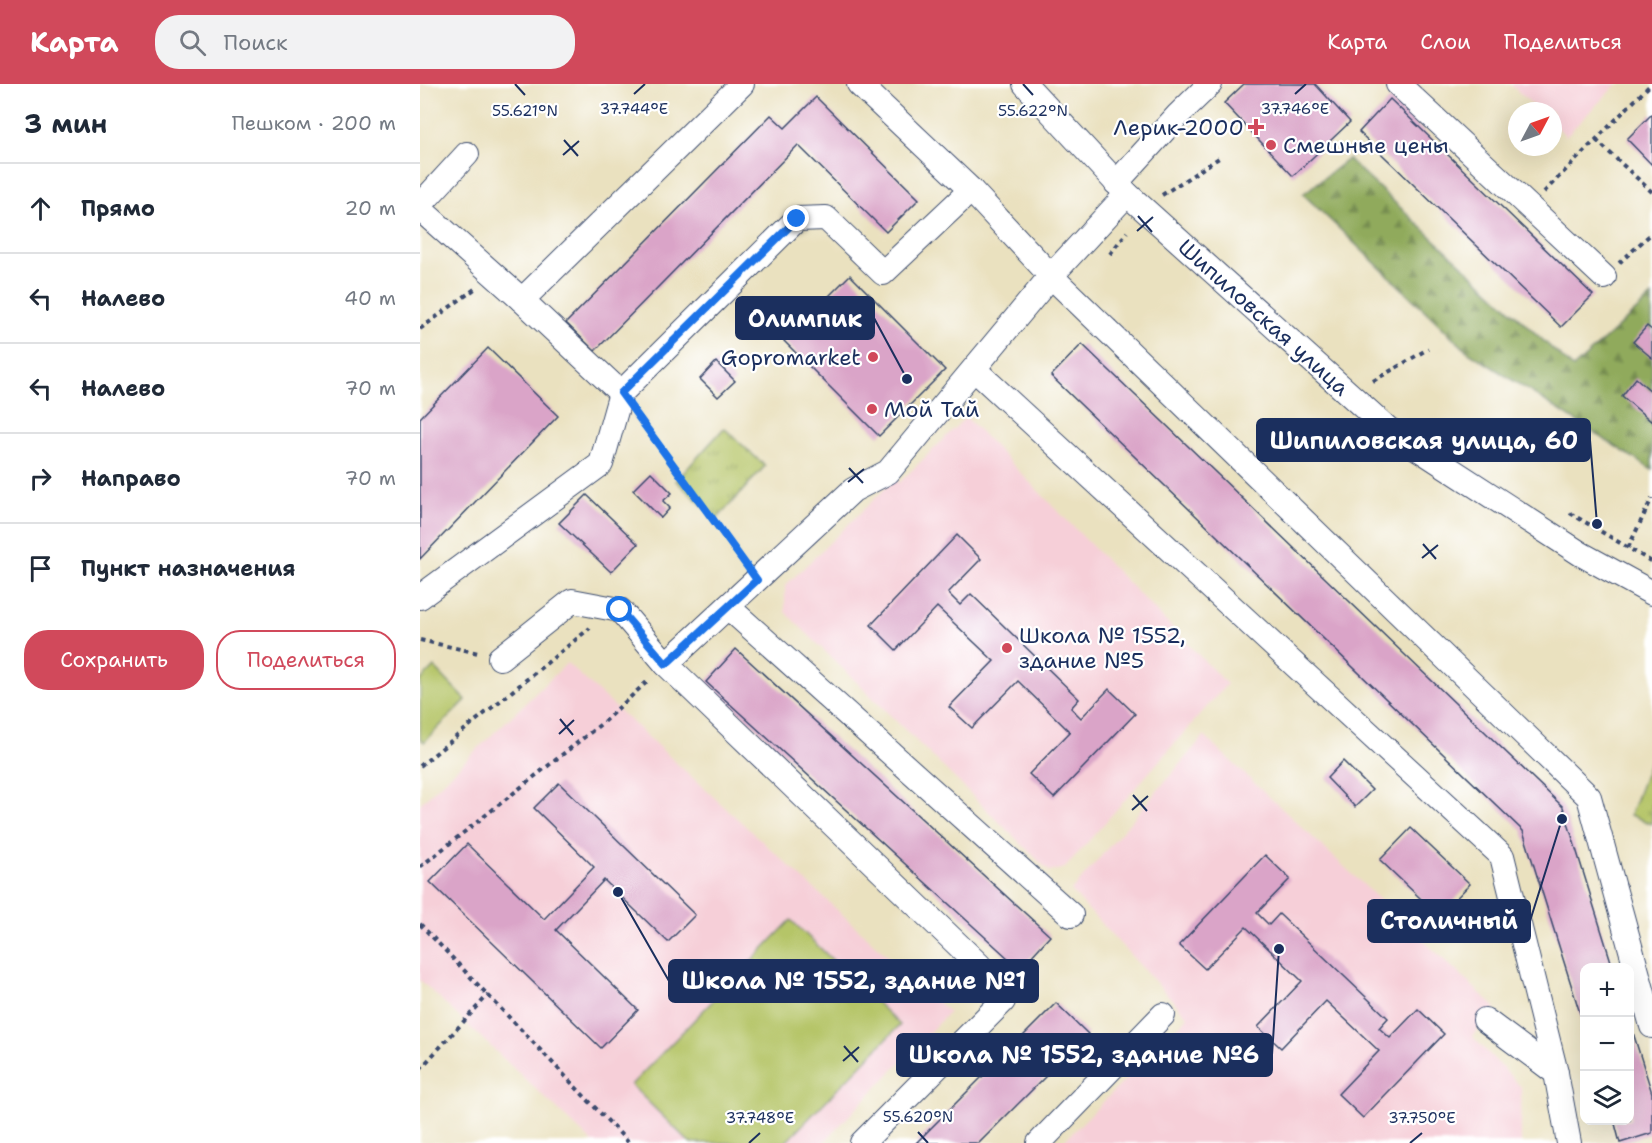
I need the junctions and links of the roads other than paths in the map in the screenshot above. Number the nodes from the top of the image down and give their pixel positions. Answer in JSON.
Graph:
{"nodes":[{"id":1,"x":742,"y":84,"type":"edge"},
{"id":2,"x":859,"y":84,"type":"edge"},
{"id":3,"x":1025,"y":84,"type":"edge"},
{"id":4,"x":1210,"y":84,"type":"edge"},
{"id":5,"x":1398,"y":84,"type":"edge"},
{"id":6,"x":467,"y":154,"type":"dead end"},
{"id":7,"x":1121,"y":188,"type":"junction"},
{"id":8,"x":971,"y":189,"type":"junction"},
{"id":9,"x":420,"y":207,"type":"edge"},
{"id":10,"x":1051,"y":276,"type":"junction"},
{"id":11,"x":1604,"y":277,"type":"road end"},
{"id":12,"x":522,"y":300,"type":"junction"},
{"id":13,"x":975,"y":370,"type":"junction"},
{"id":14,"x":621,"y":393,"type":"junction"},
{"id":15,"x":1652,"y":593,"type":"edge"},
{"id":16,"x":420,"y":597,"type":"edge"},
{"id":17,"x":728,"y":606,"type":"junction"},
{"id":18,"x":500,"y":658,"type":"road end"},
{"id":19,"x":666,"y":664,"type":"junction"},
{"id":20,"x":1071,"y":915,"type":"dead end"},
{"id":21,"x":979,"y":965,"type":"dead end"},
{"id":22,"x":1003,"y":1001,"type":"dead end"},
{"id":23,"x":1163,"y":1015,"type":"dead end"},
{"id":24,"x":1485,"y":1020,"type":"dead end"},
{"id":25,"x":1652,"y":1026,"type":"edge"},
{"id":26,"x":1556,"y":1073,"type":"junction"},
{"id":27,"x":862,"y":1143,"type":"edge"},
{"id":28,"x":1039,"y":1143,"type":"edge"},
{"id":29,"x":1569,"y":1143,"type":"edge"}],
"edges":[{"from":1,"to":12,"type":"street"},
{"from":2,"to":8,"type":"street"},
{"from":3,"to":7,"type":"street","name":"Шипиловская улица"},
{"from":4,"to":7,"type":"street"},
{"from":5,"to":11,"type":"street"},
{"from":6,"to":9,"type":"street"},
{"from":7,"to":10,"type":"street"},
{"from":7,"to":15,"type":"street","name":"Шипиловская улица"},
{"from":8,"to":10,"type":"street"},
{"from":8,"to":14,"type":"street"},
{"from":9,"to":12,"type":"street"},
{"from":10,"to":13,"type":"street"},
{"from":10,"to":25,"type":"street"},
{"from":12,"to":14,"type":"street"},
{"from":13,"to":17,"type":"street"},
{"from":13,"to":26,"type":"street"},
{"from":14,"to":16,"type":"street"},
{"from":17,"to":19,"type":"street"},
{"from":17,"to":20,"type":"street"},
{"from":18,"to":19,"type":"street"},
{"from":19,"to":21,"type":"street"},
{"from":22,"to":27,"type":"street"},
{"from":23,"to":28,"type":"street"},
{"from":24,"to":26,"type":"street"},
{"from":26,"to":29,"type":"street"}]}
